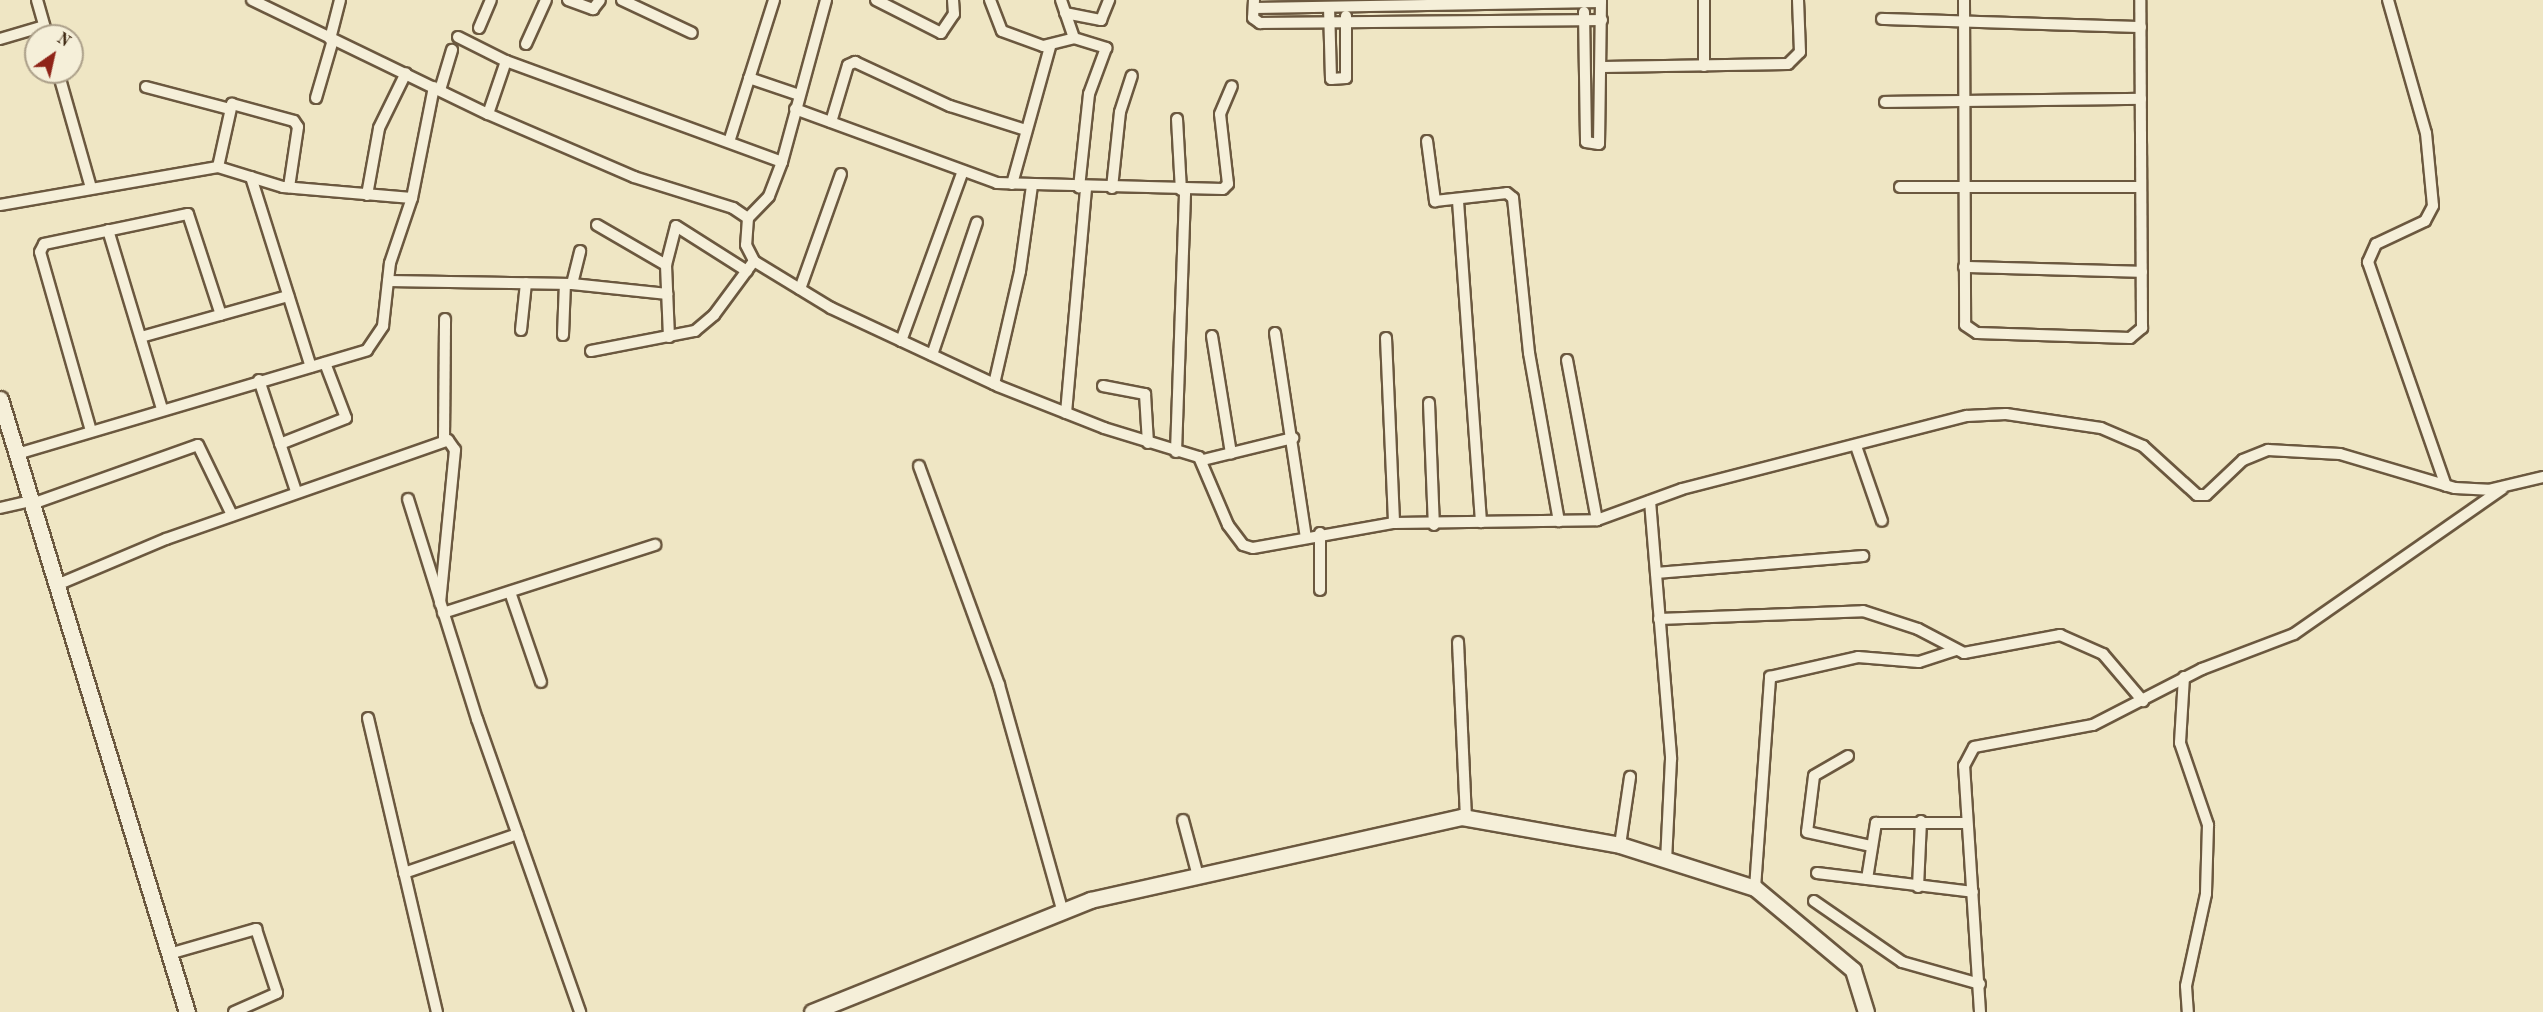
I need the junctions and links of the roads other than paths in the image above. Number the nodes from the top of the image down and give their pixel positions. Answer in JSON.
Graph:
{"nodes":[{"id":1,"x":37,"y":0,"type":"edge"},
{"id":2,"x":252,"y":0,"type":"edge"},
{"id":3,"x":340,"y":0,"type":"edge"},
{"id":4,"x":490,"y":0,"type":"edge"},
{"id":5,"x":546,"y":0,"type":"edge"},
{"id":6,"x":568,"y":0,"type":"edge"},
{"id":7,"x":600,"y":0,"type":"edge"},
{"id":8,"x":622,"y":0,"type":"edge"},
{"id":9,"x":774,"y":0,"type":"edge"},
{"id":10,"x":826,"y":0,"type":"edge"},
{"id":11,"x":876,"y":0,"type":"edge"},
{"id":12,"x":953,"y":0,"type":"edge"},
{"id":13,"x":990,"y":0,"type":"edge"},
{"id":14,"x":1061,"y":0,"type":"edge"},
{"id":15,"x":1109,"y":0,"type":"edge"},
{"id":16,"x":1704,"y":0,"type":"edge"},
{"id":17,"x":1798,"y":0,"type":"edge"},
{"id":18,"x":1964,"y":0,"type":"edge"},
{"id":19,"x":2140,"y":0,"type":"edge"},
{"id":20,"x":2388,"y":0,"type":"edge"},
{"id":21,"x":1584,"y":1,"type":"edge"},
{"id":22,"x":1601,"y":1,"type":"edge"},
{"id":23,"x":1255,"y":4,"type":"edge"},
{"id":24,"x":1443,"y":4,"type":"junction"},
{"id":25,"x":1347,"y":6,"type":"junction"},
{"id":26,"x":1329,"y":7,"type":"junction"},
{"id":27,"x":1065,"y":13,"type":"junction"},
{"id":28,"x":1584,"y":19,"type":"junction"},
{"id":29,"x":1882,"y":19,"type":"dead end"},
{"id":30,"x":1602,"y":20,"type":"junction"},
{"id":31,"x":1444,"y":21,"type":"junction"},
{"id":32,"x":1330,"y":22,"type":"junction"},
{"id":33,"x":1346,"y":22,"type":"junction"},
{"id":34,"x":1964,"y":23,"type":"junction"},
{"id":35,"x":43,"y":24,"type":"edge"},
{"id":36,"x":2141,"y":27,"type":"junction"},
{"id":37,"x":479,"y":28,"type":"dead end"},
{"id":38,"x":692,"y":33,"type":"dead end"},
{"id":39,"x":24,"y":35,"type":"edge"},
{"id":40,"x":458,"y":37,"type":"dead end"},
{"id":41,"x":1074,"y":38,"type":"junction"},
{"id":42,"x":0,"y":39,"type":"edge"},
{"id":43,"x":331,"y":39,"type":"junction"},
{"id":44,"x":526,"y":44,"type":"dead end"},
{"id":45,"x":1050,"y":47,"type":"junction"},
{"id":46,"x":452,"y":50,"type":"dead end"},
{"id":47,"x":506,"y":61,"type":"junction"},
{"id":48,"x":1704,"y":66,"type":"junction"},
{"id":49,"x":1603,"y":67,"type":"junction"},
{"id":50,"x":406,"y":73,"type":"junction"},
{"id":51,"x":1132,"y":76,"type":"dead end"},
{"id":52,"x":749,"y":78,"type":"junction"},
{"id":53,"x":61,"y":84,"type":"edge"},
{"id":54,"x":1233,"y":86,"type":"dead end"},
{"id":55,"x":147,"y":87,"type":"dead end"},
{"id":56,"x":437,"y":89,"type":"junction"},
{"id":57,"x":799,"y":96,"type":"junction"},
{"id":58,"x":316,"y":98,"type":"dead end"},
{"id":59,"x":2141,"y":99,"type":"junction"},
{"id":60,"x":1963,"y":100,"type":"junction"},
{"id":61,"x":1885,"y":102,"type":"dead end"},
{"id":62,"x":230,"y":109,"type":"junction"},
{"id":63,"x":795,"y":109,"type":"junction"},
{"id":64,"x":488,"y":114,"type":"junction"},
{"id":65,"x":1177,"y":118,"type":"dead end"},
{"id":66,"x":831,"y":122,"type":"junction"},
{"id":67,"x":1023,"y":129,"type":"junction"},
{"id":68,"x":1427,"y":141,"type":"dead end"},
{"id":69,"x":729,"y":142,"type":"junction"},
{"id":70,"x":782,"y":162,"type":"junction"},
{"id":71,"x":219,"y":167,"type":"junction"},
{"id":72,"x":963,"y":171,"type":"junction"},
{"id":73,"x":841,"y":174,"type":"dead end"},
{"id":74,"x":251,"y":177,"type":"junction"},
{"id":75,"x":1012,"y":184,"type":"junction"},
{"id":76,"x":1032,"y":186,"type":"junction"},
{"id":77,"x":1900,"y":186,"type":"dead end"},
{"id":78,"x":289,"y":187,"type":"junction"},
{"id":79,"x":1083,"y":187,"type":"junction"},
{"id":80,"x":1963,"y":187,"type":"junction"},
{"id":81,"x":2140,"y":187,"type":"junction"},
{"id":82,"x":91,"y":188,"type":"junction"},
{"id":83,"x":1112,"y":188,"type":"junction"},
{"id":84,"x":1183,"y":190,"type":"junction"},
{"id":85,"x":367,"y":195,"type":"junction"},
{"id":86,"x":412,"y":198,"type":"junction"},
{"id":87,"x":1458,"y":201,"type":"junction"},
{"id":88,"x":0,"y":205,"type":"edge"},
{"id":89,"x":748,"y":218,"type":"junction"},
{"id":90,"x":977,"y":222,"type":"dead end"},
{"id":91,"x":597,"y":225,"type":"dead end"},
{"id":92,"x":108,"y":230,"type":"junction"},
{"id":93,"x":580,"y":250,"type":"dead end"},
{"id":94,"x":754,"y":261,"type":"junction"},
{"id":95,"x":666,"y":265,"type":"junction"},
{"id":96,"x":1964,"y":267,"type":"junction"},
{"id":97,"x":747,"y":271,"type":"junction"},
{"id":98,"x":2142,"y":272,"type":"junction"},
{"id":99,"x":388,"y":281,"type":"junction"},
{"id":100,"x":526,"y":284,"type":"junction"},
{"id":101,"x":569,"y":284,"type":"junction"},
{"id":102,"x":800,"y":289,"type":"junction"},
{"id":103,"x":667,"y":294,"type":"junction"},
{"id":104,"x":288,"y":296,"type":"junction"},
{"id":105,"x":221,"y":315,"type":"junction"},
{"id":106,"x":445,"y":319,"type":"dead end"},
{"id":107,"x":522,"y":330,"type":"dead end"},
{"id":108,"x":1275,"y":333,"type":"dead end"},
{"id":109,"x":563,"y":334,"type":"dead end"},
{"id":110,"x":1212,"y":336,"type":"dead end"},
{"id":111,"x":141,"y":337,"type":"junction"},
{"id":112,"x":669,"y":337,"type":"junction"},
{"id":113,"x":1386,"y":338,"type":"dead end"},
{"id":114,"x":901,"y":341,"type":"junction"},
{"id":115,"x":591,"y":351,"type":"dead end"},
{"id":116,"x":932,"y":356,"type":"junction"},
{"id":117,"x":1567,"y":360,"type":"dead end"},
{"id":118,"x":325,"y":363,"type":"junction"},
{"id":119,"x":311,"y":367,"type":"junction"},
{"id":120,"x":259,"y":380,"type":"junction"},
{"id":121,"x":994,"y":384,"type":"junction"},
{"id":122,"x":1102,"y":386,"type":"dead end"},
{"id":123,"x":0,"y":399,"type":"edge"},
{"id":124,"x":1429,"y":403,"type":"dead end"},
{"id":125,"x":162,"y":409,"type":"junction"},
{"id":126,"x":1066,"y":413,"type":"junction"},
{"id":127,"x":91,"y":431,"type":"junction"},
{"id":128,"x":1293,"y":438,"type":"junction"},
{"id":129,"x":444,"y":440,"type":"junction"},
{"id":130,"x":1148,"y":443,"type":"junction"},
{"id":131,"x":280,"y":444,"type":"junction"},
{"id":132,"x":1856,"y":446,"type":"junction"},
{"id":133,"x":1176,"y":452,"type":"junction"},
{"id":134,"x":1231,"y":453,"type":"junction"},
{"id":135,"x":16,"y":454,"type":"junction"},
{"id":136,"x":1203,"y":460,"type":"junction"},
{"id":137,"x":919,"y":466,"type":"dead end"},
{"id":138,"x":2543,"y":477,"type":"edge"},
{"id":139,"x":2446,"y":486,"type":"junction"},
{"id":140,"x":2507,"y":486,"type":"junction"},
{"id":141,"x":296,"y":491,"type":"junction"},
{"id":142,"x":408,"y":500,"type":"dead end"},
{"id":143,"x":1650,"y":501,"type":"junction"},
{"id":144,"x":31,"y":502,"type":"junction"},
{"id":145,"x":0,"y":508,"type":"edge"},
{"id":146,"x":232,"y":515,"type":"junction"},
{"id":147,"x":1597,"y":519,"type":"junction"},
{"id":148,"x":1559,"y":521,"type":"junction"},
{"id":149,"x":1882,"y":521,"type":"dead end"},
{"id":150,"x":1481,"y":522,"type":"junction"},
{"id":151,"x":1394,"y":523,"type":"junction"},
{"id":152,"x":1434,"y":525,"type":"junction"},
{"id":153,"x":1320,"y":533,"type":"junction"},
{"id":154,"x":1306,"y":537,"type":"junction"},
{"id":155,"x":655,"y":545,"type":"dead end"},
{"id":156,"x":1863,"y":556,"type":"dead end"},
{"id":157,"x":1656,"y":573,"type":"junction"},
{"id":158,"x":57,"y":585,"type":"junction"},
{"id":159,"x":1320,"y":590,"type":"dead end"},
{"id":160,"x":510,"y":592,"type":"junction"},
{"id":161,"x":442,"y":608,"type":"junction"},
{"id":162,"x":1659,"y":619,"type":"junction"},
{"id":163,"x":1458,"y":642,"type":"dead end"},
{"id":164,"x":1955,"y":650,"type":"junction"},
{"id":165,"x":2184,"y":677,"type":"junction"},
{"id":166,"x":541,"y":682,"type":"dead end"},
{"id":167,"x":2143,"y":700,"type":"junction"},
{"id":168,"x":368,"y":718,"type":"dead end"},
{"id":169,"x":1848,"y":756,"type":"dead end"},
{"id":170,"x":1630,"y":777,"type":"dead end"},
{"id":171,"x":1466,"y":818,"type":"junction"},
{"id":172,"x":1183,"y":820,"type":"dead end"},
{"id":173,"x":1921,"y":821,"type":"junction"},
{"id":174,"x":1966,"y":823,"type":"junction"},
{"id":175,"x":517,"y":834,"type":"junction"},
{"id":176,"x":1620,"y":845,"type":"junction"},
{"id":177,"x":1871,"y":846,"type":"junction"},
{"id":178,"x":1666,"y":860,"type":"junction"},
{"id":179,"x":404,"y":873,"type":"junction"},
{"id":180,"x":1817,"y":873,"type":"dead end"},
{"id":181,"x":1198,"y":876,"type":"junction"},
{"id":182,"x":1867,"y":879,"type":"junction"},
{"id":183,"x":1918,"y":887,"type":"junction"},
{"id":184,"x":1755,"y":888,"type":"junction"},
{"id":185,"x":1973,"y":892,"type":"junction"},
{"id":186,"x":1814,"y":901,"type":"dead end"},
{"id":187,"x":1064,"y":913,"type":"junction"},
{"id":188,"x":169,"y":954,"type":"junction"},
{"id":189,"x":1980,"y":984,"type":"junction"},
{"id":190,"x":187,"y":1012,"type":"edge"},
{"id":191,"x":234,"y":1012,"type":"edge"},
{"id":192,"x":437,"y":1012,"type":"edge"},
{"id":193,"x":580,"y":1012,"type":"edge"},
{"id":194,"x":812,"y":1012,"type":"edge"},
{"id":195,"x":1866,"y":1012,"type":"edge"},
{"id":196,"x":1980,"y":1012,"type":"edge"},
{"id":197,"x":2188,"y":1012,"type":"edge"}],
"edges":[{"from":1,"to":35,"type":"street"},
{"from":2,"to":43,"type":"street"},
{"from":3,"to":43,"type":"street"},
{"from":4,"to":37,"type":"street"},
{"from":5,"to":44,"type":"street"},
{"from":6,"to":7,"type":"street"},
{"from":8,"to":38,"type":"street"},
{"from":9,"to":52,"type":"street"},
{"from":10,"to":57,"type":"street"},
{"from":11,"to":12,"type":"street"},
{"from":13,"to":45,"type":"street"},
{"from":14,"to":27,"type":"street"},
{"from":15,"to":27,"type":"street"},
{"from":16,"to":48,"type":"street"},
{"from":17,"to":48,"type":"street"},
{"from":18,"to":34,"type":"street"},
{"from":19,"to":36,"type":"street"},
{"from":20,"to":139,"type":"street"},
{"from":21,"to":22,"type":"street"},
{"from":21,"to":24,"type":"street"},
{"from":21,"to":28,"type":"street"},
{"from":22,"to":30,"type":"street"},
{"from":23,"to":26,"type":"street"},
{"from":23,"to":32,"type":"street"},
{"from":24,"to":25,"type":"street"},
{"from":24,"to":31,"type":"street"},
{"from":25,"to":26,"type":"street"},
{"from":25,"to":33,"type":"street"},
{"from":26,"to":32,"type":"street"},
{"from":27,"to":41,"type":"street"},
{"from":28,"to":30,"type":"street"},
{"from":28,"to":31,"type":"street"},
{"from":28,"to":49,"type":"street"},
{"from":29,"to":34,"type":"street"},
{"from":30,"to":49,"type":"street"},
{"from":31,"to":33,"type":"street"},
{"from":32,"to":33,"type":"street"},
{"from":32,"to":33,"type":"street"},
{"from":34,"to":36,"type":"street"},
{"from":34,"to":60,"type":"street"},
{"from":36,"to":59,"type":"street"},
{"from":39,"to":42,"type":"street"},
{"from":40,"to":47,"type":"street"},
{"from":41,"to":45,"type":"street"},
{"from":41,"to":79,"type":"street"},
{"from":43,"to":50,"type":"street"},
{"from":43,"to":58,"type":"street"},
{"from":45,"to":67,"type":"street"},
{"from":46,"to":56,"type":"street"},
{"from":47,"to":64,"type":"street"},
{"from":47,"to":69,"type":"street"},
{"from":48,"to":49,"type":"street"},
{"from":50,"to":56,"type":"street"},
{"from":50,"to":85,"type":"street"},
{"from":51,"to":83,"type":"street"},
{"from":52,"to":57,"type":"street"},
{"from":52,"to":69,"type":"street"},
{"from":53,"to":82,"type":"street"},
{"from":54,"to":84,"type":"street"},
{"from":55,"to":62,"type":"street"},
{"from":56,"to":64,"type":"street"},
{"from":56,"to":86,"type":"street"},
{"from":57,"to":63,"type":"street"},
{"from":59,"to":60,"type":"street"},
{"from":59,"to":81,"type":"street"},
{"from":60,"to":61,"type":"street"},
{"from":60,"to":80,"type":"street"},
{"from":62,"to":71,"type":"street"},
{"from":62,"to":78,"type":"street"},
{"from":63,"to":66,"type":"street"},
{"from":63,"to":70,"type":"street"},
{"from":64,"to":89,"type":"street"},
{"from":65,"to":84,"type":"street"},
{"from":66,"to":67,"type":"street"},
{"from":66,"to":72,"type":"street"},
{"from":67,"to":75,"type":"street"},
{"from":68,"to":87,"type":"street"},
{"from":69,"to":70,"type":"street"},
{"from":70,"to":89,"type":"street"},
{"from":71,"to":74,"type":"street"},
{"from":71,"to":82,"type":"street"},
{"from":72,"to":75,"type":"street"},
{"from":72,"to":114,"type":"street"},
{"from":73,"to":102,"type":"street"},
{"from":74,"to":78,"type":"street"},
{"from":74,"to":104,"type":"street"},
{"from":75,"to":76,"type":"street"},
{"from":76,"to":79,"type":"street"},
{"from":76,"to":121,"type":"street"},
{"from":77,"to":80,"type":"street"},
{"from":78,"to":85,"type":"street"},
{"from":79,"to":83,"type":"street"},
{"from":79,"to":126,"type":"street"},
{"from":80,"to":81,"type":"street"},
{"from":80,"to":96,"type":"street"},
{"from":81,"to":98,"type":"street"},
{"from":82,"to":88,"type":"street"},
{"from":83,"to":84,"type":"street"},
{"from":84,"to":133,"type":"street"},
{"from":85,"to":86,"type":"street"},
{"from":86,"to":99,"type":"street"},
{"from":87,"to":148,"type":"street"},
{"from":87,"to":150,"type":"street"},
{"from":89,"to":94,"type":"street"},
{"from":90,"to":116,"type":"street"},
{"from":91,"to":95,"type":"street"},
{"from":92,"to":105,"type":"street"},
{"from":92,"to":111,"type":"street"},
{"from":92,"to":127,"type":"street"},
{"from":93,"to":101,"type":"street"},
{"from":94,"to":97,"type":"street"},
{"from":94,"to":102,"type":"street"},
{"from":95,"to":97,"type":"street"},
{"from":95,"to":103,"type":"street"},
{"from":96,"to":98,"type":"street"},
{"from":96,"to":98,"type":"street"},
{"from":97,"to":112,"type":"street"},
{"from":99,"to":100,"type":"street"},
{"from":99,"to":118,"type":"street"},
{"from":100,"to":101,"type":"street"},
{"from":100,"to":107,"type":"street"},
{"from":101,"to":103,"type":"street"},
{"from":101,"to":109,"type":"street"},
{"from":102,"to":114,"type":"street"},
{"from":103,"to":112,"type":"street"},
{"from":104,"to":105,"type":"street"},
{"from":104,"to":119,"type":"street"},
{"from":105,"to":111,"type":"street"},
{"from":106,"to":129,"type":"street"},
{"from":108,"to":128,"type":"street"},
{"from":110,"to":134,"type":"street"},
{"from":111,"to":125,"type":"street"},
{"from":112,"to":115,"type":"street"},
{"from":113,"to":151,"type":"street"},
{"from":114,"to":116,"type":"street"},
{"from":116,"to":121,"type":"street"},
{"from":117,"to":147,"type":"street"},
{"from":118,"to":119,"type":"street"},
{"from":118,"to":131,"type":"street"},
{"from":119,"to":120,"type":"street"},
{"from":120,"to":125,"type":"street"},
{"from":120,"to":131,"type":"street"},
{"from":121,"to":126,"type":"street"},
{"from":122,"to":130,"type":"street"},
{"from":123,"to":135,"type":"street"},
{"from":124,"to":152,"type":"street"},
{"from":125,"to":127,"type":"street"},
{"from":126,"to":130,"type":"street"},
{"from":127,"to":135,"type":"street"},
{"from":128,"to":134,"type":"street"},
{"from":128,"to":154,"type":"street"},
{"from":129,"to":141,"type":"street"},
{"from":129,"to":161,"type":"street"},
{"from":130,"to":133,"type":"street"},
{"from":131,"to":141,"type":"street"},
{"from":132,"to":139,"type":"street"},
{"from":132,"to":143,"type":"street"},
{"from":132,"to":149,"type":"street"},
{"from":133,"to":136,"type":"street"},
{"from":134,"to":136,"type":"street"},
{"from":135,"to":144,"type":"street"},
{"from":136,"to":154,"type":"street"},
{"from":137,"to":187,"type":"street"},
{"from":138,"to":140,"type":"street"},
{"from":139,"to":140,"type":"street"},
{"from":140,"to":165,"type":"street"},
{"from":141,"to":146,"type":"street"},
{"from":142,"to":161,"type":"street"},
{"from":143,"to":147,"type":"street"},
{"from":143,"to":157,"type":"street"},
{"from":144,"to":145,"type":"street"},
{"from":144,"to":146,"type":"street"},
{"from":144,"to":158,"type":"street"},
{"from":146,"to":158,"type":"street"},
{"from":147,"to":148,"type":"street"},
{"from":148,"to":150,"type":"street"},
{"from":150,"to":152,"type":"street"},
{"from":151,"to":152,"type":"street"},
{"from":151,"to":153,"type":"street"},
{"from":153,"to":154,"type":"street"},
{"from":153,"to":159,"type":"street"},
{"from":155,"to":160,"type":"street"},
{"from":156,"to":157,"type":"street"},
{"from":157,"to":162,"type":"street"},
{"from":158,"to":188,"type":"street"},
{"from":160,"to":161,"type":"street"},
{"from":160,"to":166,"type":"street"},
{"from":161,"to":175,"type":"street"},
{"from":162,"to":164,"type":"street"},
{"from":162,"to":178,"type":"street"},
{"from":163,"to":171,"type":"street"},
{"from":164,"to":167,"type":"street"},
{"from":164,"to":184,"type":"street"},
{"from":165,"to":167,"type":"street"},
{"from":165,"to":197,"type":"street"},
{"from":167,"to":174,"type":"street"},
{"from":168,"to":179,"type":"street"},
{"from":169,"to":177,"type":"street"},
{"from":170,"to":176,"type":"street"},
{"from":171,"to":176,"type":"street"},
{"from":171,"to":181,"type":"street"},
{"from":172,"to":181,"type":"street"},
{"from":173,"to":174,"type":"street"},
{"from":173,"to":177,"type":"street"},
{"from":173,"to":183,"type":"street"},
{"from":174,"to":185,"type":"street"},
{"from":175,"to":179,"type":"street"},
{"from":175,"to":193,"type":"street"},
{"from":176,"to":178,"type":"street"},
{"from":177,"to":182,"type":"street"},
{"from":178,"to":184,"type":"street"},
{"from":179,"to":192,"type":"street"},
{"from":180,"to":182,"type":"street"},
{"from":181,"to":187,"type":"street"},
{"from":182,"to":183,"type":"street"},
{"from":183,"to":185,"type":"street"},
{"from":184,"to":195,"type":"street"},
{"from":185,"to":189,"type":"street"},
{"from":186,"to":189,"type":"street"},
{"from":187,"to":194,"type":"street"},
{"from":188,"to":190,"type":"street"},
{"from":188,"to":191,"type":"street"},
{"from":189,"to":196,"type":"street"}]}
